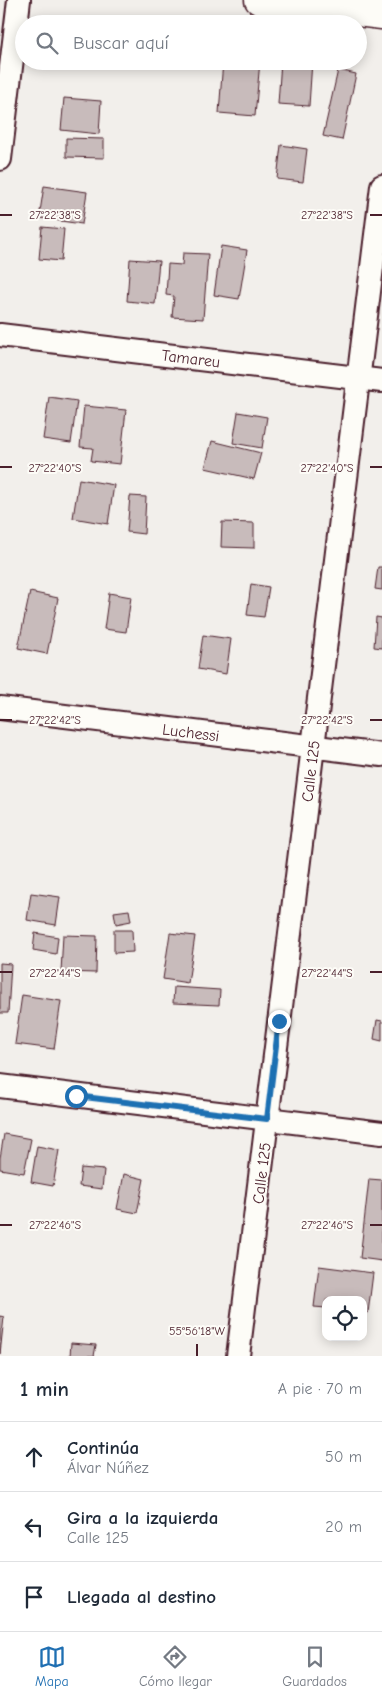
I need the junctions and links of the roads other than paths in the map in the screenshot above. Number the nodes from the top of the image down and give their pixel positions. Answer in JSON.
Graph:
{"nodes":[{"id":1,"x":19,"y":0,"type":"edge"},
{"id":2,"x":259,"y":0,"type":"edge"},
{"id":3,"x":17,"y":15,"type":"edge"},
{"id":4,"x":382,"y":15,"type":"edge"},
{"id":5,"x":15,"y":33,"type":"edge"},
{"id":6,"x":0,"y":159,"type":"edge"},
{"id":7,"x":382,"y":186,"type":"edge"},
{"id":8,"x":0,"y":335,"type":"edge"},
{"id":9,"x":358,"y":378,"type":"junction"},
{"id":10,"x":382,"y":381,"type":"edge"},
{"id":11,"x":0,"y":708,"type":"edge"},
{"id":12,"x":313,"y":746,"type":"junction"},
{"id":13,"x":382,"y":755,"type":"edge"},
{"id":14,"x":0,"y":1086,"type":"edge"},
{"id":15,"x":267,"y":1119,"type":"junction"},
{"id":16,"x":382,"y":1133,"type":"edge"},
{"id":17,"x":238,"y":1356,"type":"edge"}],
"edges":[{"from":1,"to":3,"type":"street"},
{"from":2,"to":4,"type":"main road"},
{"from":5,"to":6,"type":"street"},
{"from":7,"to":9,"type":"street","name":"Calle 125"},
{"from":8,"to":9,"type":"street","name":"Tamareu"},
{"from":9,"to":10,"type":"street","name":"Tamareu"},
{"from":9,"to":12,"type":"street","name":"Calle 125"},
{"from":11,"to":12,"type":"street","name":"Luchessi"},
{"from":12,"to":13,"type":"street","name":"Luchessi"},
{"from":12,"to":15,"type":"street","name":"Calle 125"},
{"from":14,"to":15,"type":"street"},
{"from":15,"to":16,"type":"street"},
{"from":15,"to":17,"type":"street","name":"Calle 125"}]}
